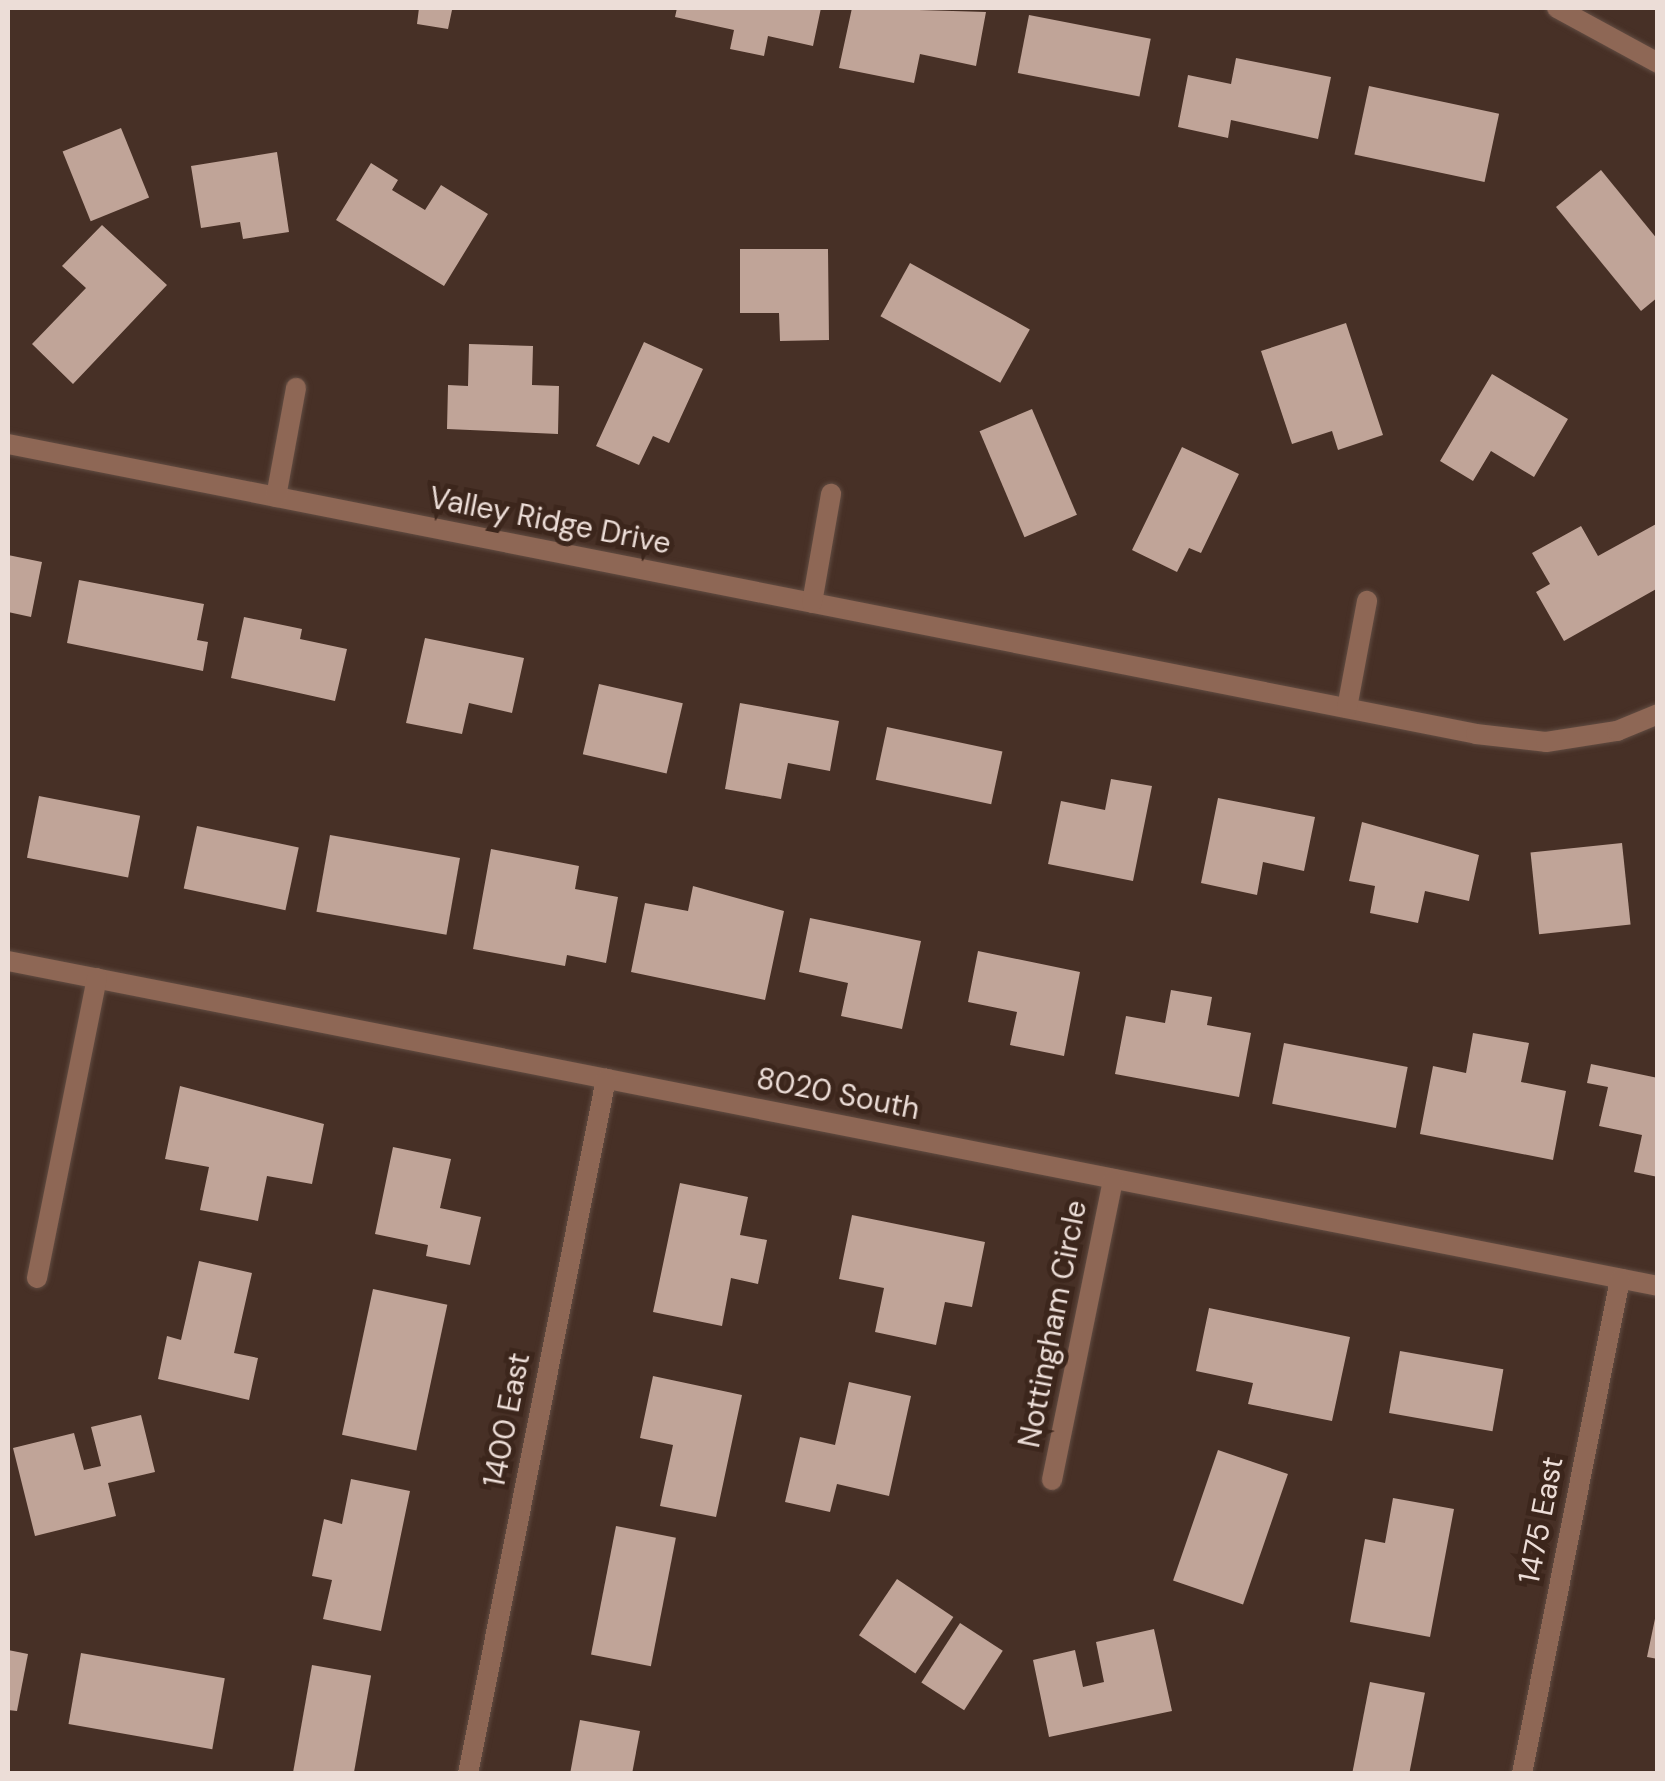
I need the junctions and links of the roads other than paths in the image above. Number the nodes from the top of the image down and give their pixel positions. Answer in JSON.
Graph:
{"nodes":[{"id":1,"x":1557,"y":8,"type":"edge"},
{"id":2,"x":1658,"y":63,"type":"edge"},
{"id":3,"x":296,"y":388,"type":"dead end"},
{"id":4,"x":8,"y":444,"type":"edge"},
{"id":5,"x":831,"y":494,"type":"dead end"},
{"id":6,"x":276,"y":497,"type":"junction"},
{"id":7,"x":1367,"y":601,"type":"dead end"},
{"id":8,"x":812,"y":603,"type":"junction"},
{"id":9,"x":1347,"y":708,"type":"junction"},
{"id":10,"x":1658,"y":714,"type":"edge"},
{"id":11,"x":8,"y":960,"type":"edge"},
{"id":12,"x":97,"y":978,"type":"junction"},
{"id":13,"x":606,"y":1079,"type":"junction"},
{"id":14,"x":1113,"y":1179,"type":"junction"},
{"id":15,"x":37,"y":1278,"type":"dead end"},
{"id":16,"x":1620,"y":1279,"type":"junction"},
{"id":17,"x":1658,"y":1286,"type":"edge"},
{"id":18,"x":1052,"y":1480,"type":"dead end"},
{"id":19,"x":468,"y":1774,"type":"edge"},
{"id":20,"x":1522,"y":1774,"type":"edge"}],
"edges":[{"from":1,"to":2,"type":"street"},
{"from":3,"to":6,"type":"street"},
{"from":4,"to":6,"type":"street","name":"Valley Ridge Drive"},
{"from":5,"to":8,"type":"street"},
{"from":6,"to":8,"type":"street","name":"Valley Ridge Drive"},
{"from":7,"to":9,"type":"street"},
{"from":8,"to":9,"type":"street","name":"Valley Ridge Drive"},
{"from":9,"to":10,"type":"street","name":"Valley Ridge Drive"},
{"from":11,"to":12,"type":"street","name":"8020 South"},
{"from":12,"to":13,"type":"street","name":"8020 South"},
{"from":12,"to":15,"type":"street"},
{"from":13,"to":14,"type":"street","name":"8020 South"},
{"from":13,"to":19,"type":"street","name":"1400 East"},
{"from":14,"to":16,"type":"street","name":"8020 South"},
{"from":14,"to":18,"type":"street","name":"Nottingham Circle"},
{"from":16,"to":17,"type":"street","name":"8020 South"},
{"from":16,"to":20,"type":"street","name":"1475 East"}]}
